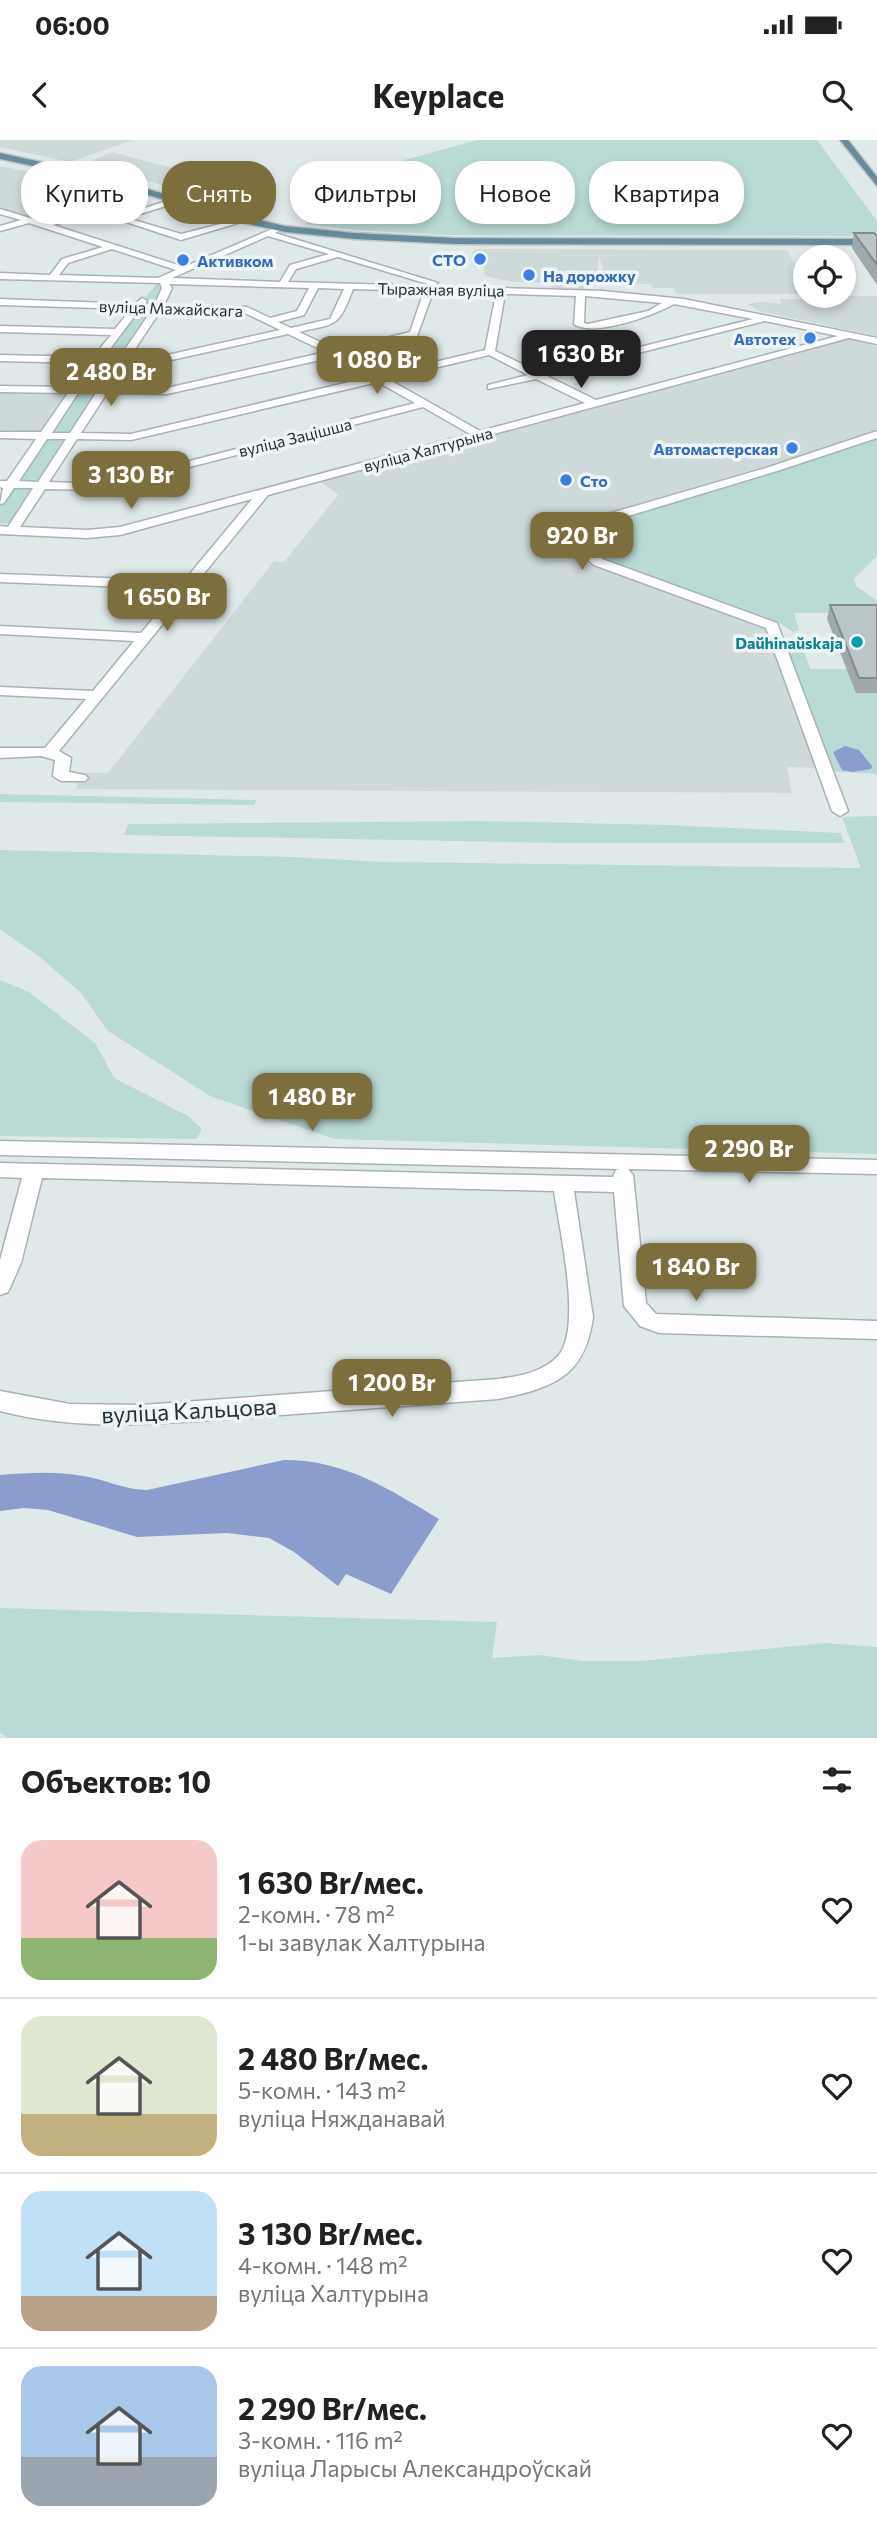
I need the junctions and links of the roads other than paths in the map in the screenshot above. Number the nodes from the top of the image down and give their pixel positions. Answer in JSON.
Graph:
{"nodes":[{"id":1,"x":844,"y":140,"type":"edge"},
{"id":2,"x":0,"y":154,"type":"edge"},
{"id":3,"x":877,"y":183,"type":"edge"},
{"id":4,"x":156,"y":194,"type":"junction"},
{"id":5,"x":148,"y":196,"type":"edge"},
{"id":6,"x":162,"y":196,"type":"edge"},
{"id":7,"x":162,"y":204,"type":"edge"},
{"id":8,"x":0,"y":211,"type":"edge"},
{"id":9,"x":21,"y":218,"type":"edge"},
{"id":10,"x":21,"y":222,"type":"edge"},
{"id":11,"x":40,"y":224,"type":"edge"},
{"id":12,"x":229,"y":224,"type":"edge"},
{"id":13,"x":262,"y":224,"type":"edge"},
{"id":14,"x":279,"y":228,"type":"junction"},
{"id":15,"x":0,"y":229,"type":"edge"},
{"id":16,"x":267,"y":233,"type":"junction"},
{"id":17,"x":877,"y":242,"type":"edge"},
{"id":18,"x":111,"y":247,"type":"junction"},
{"id":19,"x":339,"y":254,"type":"junction"},
{"id":20,"x":182,"y":269,"type":"junction"},
{"id":21,"x":0,"y":276,"type":"edge"},
{"id":22,"x":52,"y":278,"type":"junction"},
{"id":23,"x":162,"y":281,"type":"junction"},
{"id":24,"x":271,"y":285,"type":"junction"},
{"id":25,"x":282,"y":285,"type":"junction"},
{"id":26,"x":315,"y":286,"type":"junction"},
{"id":27,"x":349,"y":287,"type":"junction"},
{"id":28,"x":429,"y":289,"type":"junction"},
{"id":29,"x":451,"y":289,"type":"junction"},
{"id":30,"x":501,"y":290,"type":"junction"},
{"id":31,"x":581,"y":293,"type":"junction"},
{"id":32,"x":265,"y":296,"type":"dead end"},
{"id":33,"x":672,"y":300,"type":"junction"},
{"id":34,"x":0,"y":302,"type":"edge"},
{"id":35,"x":137,"y":307,"type":"junction"},
{"id":36,"x":158,"y":307,"type":"junction"},
{"id":37,"x":766,"y":318,"type":"junction"},
{"id":38,"x":270,"y":321,"type":"junction"},
{"id":39,"x":0,"y":329,"type":"edge"},
{"id":40,"x":289,"y":331,"type":"junction"},
{"id":41,"x":117,"y":332,"type":"junction"},
{"id":42,"x":851,"y":336,"type":"junction"},
{"id":43,"x":877,"y":341,"type":"edge"},
{"id":44,"x":490,"y":352,"type":"junction"},
{"id":45,"x":335,"y":353,"type":"junction"},
{"id":46,"x":0,"y":358,"type":"edge"},
{"id":47,"x":95,"y":361,"type":"junction"},
{"id":48,"x":121,"y":361,"type":"junction"},
{"id":49,"x":540,"y":376,"type":"junction"},
{"id":50,"x":377,"y":378,"type":"junction"},
{"id":51,"x":492,"y":387,"type":"dead end"},
{"id":52,"x":0,"y":389,"type":"edge"},
{"id":53,"x":74,"y":391,"type":"junction"},
{"id":54,"x":102,"y":392,"type":"junction"},
{"id":55,"x":593,"y":403,"type":"junction"},
{"id":56,"x":424,"y":404,"type":"junction"},
{"id":57,"x":877,"y":434,"type":"edge"},
{"id":58,"x":0,"y":435,"type":"edge"},
{"id":59,"x":479,"y":435,"type":"junction"},
{"id":60,"x":46,"y":436,"type":"junction"},
{"id":61,"x":74,"y":437,"type":"junction"},
{"id":62,"x":5,"y":485,"type":"edge"},
{"id":63,"x":41,"y":486,"type":"junction"},
{"id":64,"x":262,"y":495,"type":"junction"},
{"id":65,"x":0,"y":500,"type":"edge"},
{"id":66,"x":6,"y":531,"type":"edge"},
{"id":67,"x":0,"y":578,"type":"edge"},
{"id":68,"x":184,"y":586,"type":"junction"},
{"id":69,"x":0,"y":630,"type":"edge"},
{"id":70,"x":142,"y":637,"type":"junction"},
{"id":71,"x":0,"y":691,"type":"edge"},
{"id":72,"x":95,"y":695,"type":"junction"},
{"id":73,"x":49,"y":752,"type":"junction"},
{"id":74,"x":0,"y":753,"type":"edge"},
{"id":75,"x":80,"y":778,"type":"dead end"},
{"id":76,"x":840,"y":811,"type":"dead end"},
{"id":77,"x":0,"y":1148,"type":"edge"},
{"id":78,"x":622,"y":1161,"type":"junction"},
{"id":79,"x":877,"y":1167,"type":"edge"},
{"id":80,"x":0,"y":1170,"type":"edge"},
{"id":81,"x":34,"y":1171,"type":"junction"},
{"id":82,"x":563,"y":1184,"type":"junction"},
{"id":83,"x":624,"y":1185,"type":"junction"},
{"id":84,"x":0,"y":1286,"type":"edge"},
{"id":85,"x":877,"y":1330,"type":"edge"},
{"id":86,"x":0,"y":1401,"type":"edge"}],
"edges":[{"from":1,"to":3,"type":"main road"},
{"from":2,"to":4,"type":"main road"},
{"from":4,"to":5,"type":"street"},
{"from":4,"to":6,"type":"main road"},
{"from":7,"to":12,"type":"street"},
{"from":8,"to":9,"type":"street"},
{"from":10,"to":15,"type":"street"},
{"from":11,"to":18,"type":"street"},
{"from":13,"to":14,"type":"main road"},
{"from":14,"to":16,"type":"street"},
{"from":14,"to":17,"type":"main road"},
{"from":16,"to":19,"type":"street"},
{"from":16,"to":20,"type":"street"},
{"from":18,"to":20,"type":"street"},
{"from":18,"to":22,"type":"street"},
{"from":19,"to":25,"type":"street"},
{"from":19,"to":29,"type":"street"},
{"from":20,"to":23,"type":"street"},
{"from":21,"to":22,"type":"street","name":"Тыражная вуліца"},
{"from":22,"to":23,"type":"street","name":"Тыражная вуліца"},
{"from":23,"to":24,"type":"street","name":"Тыражная вуліца"},
{"from":23,"to":35,"type":"street"},
{"from":23,"to":36,"type":"street"},
{"from":24,"to":25,"type":"street","name":"Тыражная вуліца"},
{"from":24,"to":32,"type":"street"},
{"from":25,"to":26,"type":"street","name":"Тыражная вуліца"},
{"from":26,"to":27,"type":"street","name":"Тыражная вуліца"},
{"from":26,"to":38,"type":"street"},
{"from":27,"to":28,"type":"street","name":"Тыражная вуліца"},
{"from":27,"to":40,"type":"street"},
{"from":28,"to":29,"type":"street","name":"Тыражная вуліца"},
{"from":28,"to":45,"type":"street"},
{"from":29,"to":30,"type":"street","name":"Тыражная вуліца"},
{"from":30,"to":31,"type":"street","name":"Тыражная вуліца"},
{"from":30,"to":44,"type":"street"},
{"from":31,"to":33,"type":"street","name":"Тыражная вуліца"},
{"from":31,"to":33,"type":"street"},
{"from":33,"to":37,"type":"street","name":"Тыражная вуліца"},
{"from":34,"to":35,"type":"street","name":"вуліца Мажайскага"},
{"from":35,"to":36,"type":"street","name":"вуліца Мажайскага"},
{"from":35,"to":41,"type":"street"},
{"from":36,"to":38,"type":"street","name":"вуліца Мажайскага"},
{"from":36,"to":48,"type":"street"},
{"from":37,"to":42,"type":"street","name":"Тыражная вуліца"},
{"from":37,"to":49,"type":"street"},
{"from":38,"to":40,"type":"street","name":"вуліца Мажайскага"},
{"from":39,"to":41,"type":"street"},
{"from":40,"to":45,"type":"street","name":"вуліца Мажайскага"},
{"from":40,"to":48,"type":"street"},
{"from":41,"to":47,"type":"street"},
{"from":42,"to":43,"type":"street","name":"Тыражная вуліца"},
{"from":42,"to":55,"type":"street","name":"вуліца Халтурына"},
{"from":44,"to":49,"type":"street"},
{"from":44,"to":50,"type":"street"},
{"from":45,"to":50,"type":"street","name":"вуліца Мажайскага"},
{"from":45,"to":54,"type":"street"},
{"from":46,"to":47,"type":"street"},
{"from":47,"to":48,"type":"street"},
{"from":47,"to":53,"type":"street"},
{"from":48,"to":54,"type":"street"},
{"from":49,"to":51,"type":"street"},
{"from":49,"to":55,"type":"street"},
{"from":50,"to":56,"type":"street","name":"вуліца Мажайскага"},
{"from":50,"to":61,"type":"street"},
{"from":52,"to":53,"type":"street"},
{"from":53,"to":54,"type":"street"},
{"from":53,"to":60,"type":"street"},
{"from":54,"to":61,"type":"street"},
{"from":55,"to":59,"type":"street","name":"вуліца Халтурына"},
{"from":56,"to":59,"type":"street","name":"вуліца Мажайскага"},
{"from":56,"to":63,"type":"street","name":"вуліца Зацішша"},
{"from":57,"to":76,"type":"street"},
{"from":58,"to":60,"type":"street"},
{"from":59,"to":64,"type":"street","name":"вуліца Халтурына"},
{"from":60,"to":61,"type":"street"},
{"from":60,"to":62,"type":"street"},
{"from":61,"to":63,"type":"street"},
{"from":62,"to":63,"type":"street","name":"вуліца Зацішша"},
{"from":62,"to":65,"type":"street"},
{"from":63,"to":66,"type":"street"},
{"from":64,"to":66,"type":"street","name":"вуліца Халтурына"},
{"from":64,"to":68,"type":"street"},
{"from":67,"to":68,"type":"street"},
{"from":68,"to":70,"type":"street"},
{"from":69,"to":70,"type":"street"},
{"from":70,"to":72,"type":"street"},
{"from":71,"to":72,"type":"street"},
{"from":72,"to":73,"type":"street"},
{"from":73,"to":74,"type":"street"},
{"from":73,"to":75,"type":"street"},
{"from":77,"to":78,"type":"street"},
{"from":78,"to":79,"type":"street"},
{"from":78,"to":83,"type":"street"},
{"from":80,"to":81,"type":"street"},
{"from":81,"to":82,"type":"street"},
{"from":81,"to":84,"type":"street"},
{"from":82,"to":83,"type":"street"},
{"from":82,"to":86,"type":"street","name":"вуліца Кальцова"},
{"from":83,"to":85,"type":"street"}]}
